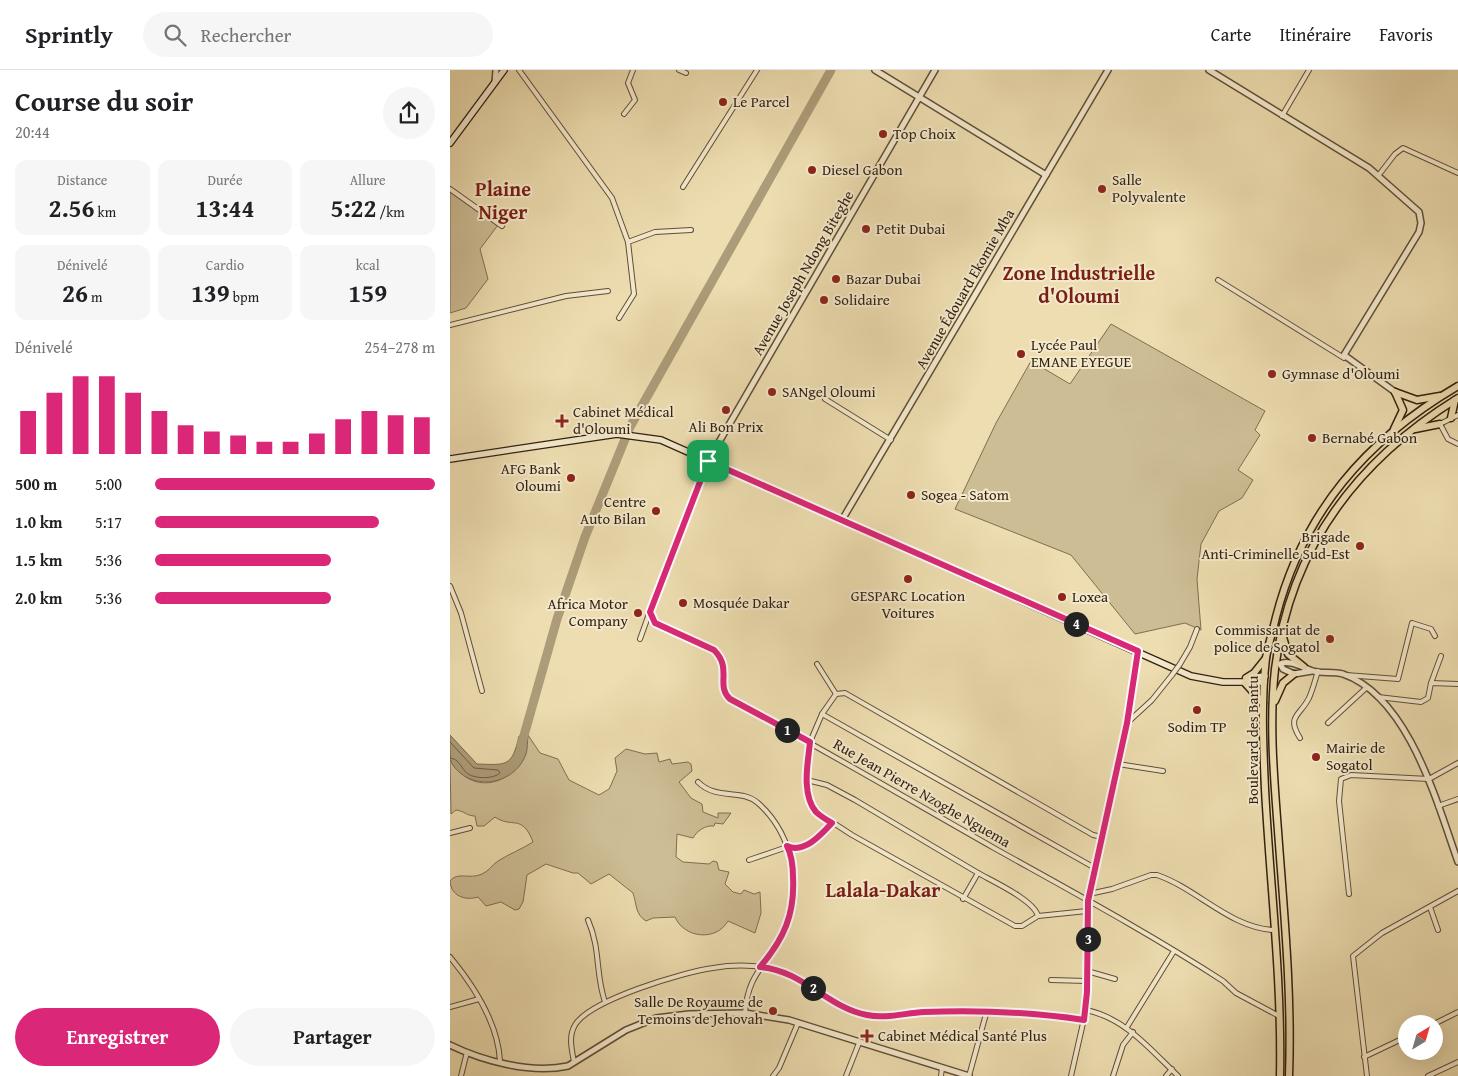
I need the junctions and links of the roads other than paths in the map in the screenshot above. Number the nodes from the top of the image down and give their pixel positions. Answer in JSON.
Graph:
{"nodes":[{"id":1,"x":496,"y":70,"type":"edge"},
{"id":2,"x":504,"y":70,"type":"edge"},
{"id":3,"x":519,"y":70,"type":"edge"},
{"id":4,"x":634,"y":70,"type":"edge"},
{"id":5,"x":679,"y":70,"type":"edge"},
{"id":6,"x":757,"y":70,"type":"edge"},
{"id":7,"x":875,"y":70,"type":"edge"},
{"id":8,"x":935,"y":70,"type":"edge"},
{"id":9,"x":1108,"y":70,"type":"edge"},
{"id":10,"x":1209,"y":70,"type":"edge"},
{"id":11,"x":1309,"y":70,"type":"edge"},
{"id":12,"x":686,"y":73,"type":"dead end"},
{"id":13,"x":495,"y":82,"type":"junction"},
{"id":14,"x":919,"y":97,"type":"junction"},
{"id":15,"x":624,"y":114,"type":"dead end"},
{"id":16,"x":1282,"y":116,"type":"junction"},
{"id":17,"x":450,"y":144,"type":"edge"},
{"id":18,"x":1458,"y":173,"type":"edge"},
{"id":19,"x":1046,"y":175,"type":"junction"},
{"id":20,"x":1378,"y":176,"type":"junction"},
{"id":21,"x":683,"y":187,"type":"dead end"},
{"id":22,"x":450,"y":189,"type":"edge"},
{"id":23,"x":502,"y":226,"type":"dead end"},
{"id":24,"x":691,"y":230,"type":"dead end"},
{"id":25,"x":628,"y":242,"type":"junction"},
{"id":26,"x":1218,"y":280,"type":"dead end"},
{"id":27,"x":608,"y":291,"type":"dead end"},
{"id":28,"x":619,"y":318,"type":"dead end"},
{"id":29,"x":450,"y":325,"type":"edge"},
{"id":30,"x":1344,"y":358,"type":"junction"},
{"id":31,"x":1458,"y":386,"type":"edge"},
{"id":32,"x":1395,"y":392,"type":"junction"},
{"id":33,"x":1444,"y":394,"type":"junction"},
{"id":34,"x":1456,"y":399,"type":"edge"},
{"id":35,"x":825,"y":400,"type":"dead end"},
{"id":36,"x":1458,"y":415,"type":"edge"},
{"id":37,"x":1451,"y":418,"type":"junction"},
{"id":38,"x":1440,"y":424,"type":"junction"},
{"id":39,"x":1412,"y":430,"type":"junction"},
{"id":40,"x":1392,"y":433,"type":"junction"},
{"id":41,"x":891,"y":440,"type":"junction"},
{"id":42,"x":1458,"y":444,"type":"edge"},
{"id":43,"x":450,"y":460,"type":"edge"},
{"id":44,"x":708,"y":461,"type":"junction"},
{"id":45,"x":842,"y":520,"type":"junction"},
{"id":46,"x":450,"y":586,"type":"edge"},
{"id":47,"x":650,"y":612,"type":"junction"},
{"id":48,"x":1197,"y":629,"type":"dead end"},
{"id":49,"x":1282,"y":635,"type":"junction"},
{"id":50,"x":1434,"y":636,"type":"dead end"},
{"id":51,"x":640,"y":639,"type":"dead end"},
{"id":52,"x":1138,"y":651,"type":"junction"},
{"id":53,"x":1441,"y":656,"type":"dead end"},
{"id":54,"x":1266,"y":657,"type":"junction"},
{"id":55,"x":816,"y":664,"type":"dead end"},
{"id":56,"x":1304,"y":667,"type":"junction"},
{"id":57,"x":1315,"y":671,"type":"junction"},
{"id":58,"x":1294,"y":674,"type":"junction"},
{"id":59,"x":1344,"y":674,"type":"junction"},
{"id":60,"x":1264,"y":679,"type":"junction"},
{"id":61,"x":1244,"y":681,"type":"junction"},
{"id":62,"x":1431,"y":683,"type":"junction"},
{"id":63,"x":1458,"y":684,"type":"edge"},
{"id":64,"x":1366,"y":688,"type":"junction"},
{"id":65,"x":482,"y":691,"type":"dead end"},
{"id":66,"x":836,"y":694,"type":"junction"},
{"id":67,"x":1378,"y":697,"type":"junction"},
{"id":68,"x":1263,"y":703,"type":"junction"},
{"id":69,"x":1273,"y":706,"type":"junction"},
{"id":70,"x":822,"y":714,"type":"junction"},
{"id":71,"x":1127,"y":723,"type":"junction"},
{"id":72,"x":1328,"y":723,"type":"dead end"},
{"id":73,"x":1300,"y":738,"type":"dead end"},
{"id":74,"x":810,"y":742,"type":"junction"},
{"id":75,"x":1458,"y":763,"type":"edge"},
{"id":76,"x":1118,"y":764,"type":"junction"},
{"id":77,"x":1163,"y":771,"type":"dead end"},
{"id":78,"x":1429,"y":779,"type":"junction"},
{"id":79,"x":807,"y":780,"type":"junction"},
{"id":80,"x":698,"y":782,"type":"dead end"},
{"id":81,"x":1458,"y":799,"type":"edge"},
{"id":82,"x":1438,"y":806,"type":"junction"},
{"id":83,"x":832,"y":823,"type":"junction"},
{"id":84,"x":470,"y":828,"type":"dead end"},
{"id":85,"x":450,"y":833,"type":"edge"},
{"id":86,"x":1102,"y":837,"type":"junction"},
{"id":87,"x":787,"y":846,"type":"junction"},
{"id":88,"x":749,"y":860,"type":"dead end"},
{"id":89,"x":1458,"y":862,"type":"edge"},
{"id":90,"x":1095,"y":868,"type":"junction"},
{"id":91,"x":978,"y":873,"type":"junction"},
{"id":92,"x":1458,"y":891,"type":"edge"},
{"id":93,"x":1089,"y":894,"type":"junction"},
{"id":94,"x":1349,"y":894,"type":"dead end"},
{"id":95,"x":963,"y":899,"type":"junction"},
{"id":96,"x":1088,"y":901,"type":"junction"},
{"id":97,"x":1430,"y":907,"type":"junction"},
{"id":98,"x":1087,"y":911,"type":"junction"},
{"id":99,"x":1038,"y":916,"type":"junction"},
{"id":100,"x":588,"y":920,"type":"dead end"},
{"id":101,"x":1274,"y":930,"type":"junction"},
{"id":102,"x":1438,"y":930,"type":"dead end"},
{"id":103,"x":1174,"y":951,"type":"junction"},
{"id":104,"x":450,"y":957,"type":"edge"},
{"id":105,"x":760,"y":967,"type":"junction"},
{"id":106,"x":1087,"y":971,"type":"junction"},
{"id":107,"x":1115,"y":979,"type":"dead end"},
{"id":108,"x":1051,"y":980,"type":"dead end"},
{"id":109,"x":1087,"y":981,"type":"junction"},
{"id":110,"x":479,"y":999,"type":"junction"},
{"id":111,"x":605,"y":1002,"type":"junction"},
{"id":112,"x":450,"y":1007,"type":"edge"},
{"id":113,"x":1086,"y":1010,"type":"junction"},
{"id":114,"x":1458,"y":1012,"type":"edge"},
{"id":115,"x":745,"y":1013,"type":"junction"},
{"id":116,"x":986,"y":1014,"type":"junction"},
{"id":117,"x":1279,"y":1016,"type":"junction"},
{"id":118,"x":1084,"y":1020,"type":"junction"},
{"id":119,"x":1443,"y":1020,"type":"edge"},
{"id":120,"x":798,"y":1023,"type":"junction"},
{"id":121,"x":1127,"y":1027,"type":"junction"},
{"id":122,"x":1133,"y":1032,"type":"junction"},
{"id":123,"x":1398,"y":1041,"type":"edge"},
{"id":124,"x":859,"y":1043,"type":"junction"},
{"id":125,"x":450,"y":1045,"type":"edge"},
{"id":126,"x":467,"y":1052,"type":"junction"},
{"id":127,"x":1364,"y":1057,"type":"junction"},
{"id":128,"x":500,"y":1061,"type":"junction"},
{"id":129,"x":574,"y":1062,"type":"junction"},
{"id":130,"x":1458,"y":1062,"type":"edge"},
{"id":131,"x":942,"y":1068,"type":"junction"},
{"id":132,"x":1172,"y":1070,"type":"junction"},
{"id":133,"x":461,"y":1076,"type":"edge"},
{"id":134,"x":774,"y":1076,"type":"edge"},
{"id":135,"x":846,"y":1076,"type":"edge"},
{"id":136,"x":941,"y":1076,"type":"edge"},
{"id":137,"x":969,"y":1076,"type":"edge"},
{"id":138,"x":1071,"y":1076,"type":"edge"},
{"id":139,"x":1112,"y":1076,"type":"edge"},
{"id":140,"x":1166,"y":1076,"type":"edge"},
{"id":141,"x":1178,"y":1076,"type":"edge"},
{"id":142,"x":1279,"y":1076,"type":"edge"},
{"id":143,"x":1288,"y":1076,"type":"edge"},
{"id":144,"x":1368,"y":1076,"type":"edge"},
{"id":145,"x":1428,"y":1076,"type":"edge"}],
"edges":[{"from":1,"to":13,"type":"street"},
{"from":2,"to":13,"type":"main road"},
{"from":3,"to":25,"type":"street"},
{"from":4,"to":15,"type":"street"},
{"from":5,"to":12,"type":"street"},
{"from":6,"to":21,"type":"street"},
{"from":7,"to":14,"type":"street"},
{"from":8,"to":14,"type":"street","name":"Avenue Joseph Ndong Biteghe"},
{"from":9,"to":19,"type":"street","name":"Avenue Édouard Ekomie Mba"},
{"from":10,"to":16,"type":"street"},
{"from":11,"to":16,"type":"street"},
{"from":13,"to":17,"type":"main road"},
{"from":14,"to":19,"type":"street"},
{"from":14,"to":44,"type":"street","name":"Avenue Joseph Ndong Biteghe"},
{"from":16,"to":20,"type":"street"},
{"from":18,"to":20,"type":"street"},
{"from":19,"to":41,"type":"street","name":"Avenue Édouard Ekomie Mba"},
{"from":20,"to":30,"type":"street"},
{"from":22,"to":23,"type":"street"},
{"from":24,"to":25,"type":"street"},
{"from":25,"to":28,"type":"street"},
{"from":26,"to":30,"type":"street"},
{"from":27,"to":29,"type":"street"},
{"from":30,"to":32,"type":"street"},
{"from":31,"to":33,"type":"highway","name":"Boulevard des Bantu"},
{"from":32,"to":33,"type":"highway"},
{"from":32,"to":40,"type":"highway"},
{"from":33,"to":40,"type":"highway","name":"Boulevard des Bantu"},
{"from":34,"to":37,"type":"highway"},
{"from":34,"to":39,"type":"highway","name":"Boulevard des Bantu"},
{"from":35,"to":41,"type":"street"},
{"from":36,"to":37,"type":"street"},
{"from":37,"to":38,"type":"street"},
{"from":38,"to":39,"type":"highway"},
{"from":38,"to":42,"type":"street"},
{"from":39,"to":49,"type":"highway","name":"Boulevard des Bantu"},
{"from":40,"to":54,"type":"highway","name":"Boulevard des Bantu"},
{"from":41,"to":45,"type":"street","name":"Avenue Édouard Ekomie Mba"},
{"from":43,"to":44,"type":"main road"},
{"from":44,"to":45,"type":"main road"},
{"from":44,"to":47,"type":"street"},
{"from":45,"to":52,"type":"main road"},
{"from":46,"to":65,"type":"street"},
{"from":47,"to":51,"type":"street"},
{"from":47,"to":74,"type":"street","name":"Rue Jean Pierre Nzoghe Nguema"},
{"from":48,"to":71,"type":"street","bridge":true},
{"from":49,"to":56,"type":"highway"},
{"from":49,"to":69,"type":"highway","name":"Boulevard des Bantu"},
{"from":50,"to":59,"type":"street"},
{"from":52,"to":61,"type":"main road"},
{"from":52,"to":71,"type":"street"},
{"from":53,"to":62,"type":"street"},
{"from":54,"to":60,"type":"highway","name":"Boulevard des Bantu"},
{"from":54,"to":61,"type":"highway"},
{"from":55,"to":66,"type":"street"},
{"from":56,"to":57,"type":"street"},
{"from":56,"to":58,"type":"street"},
{"from":57,"to":58,"type":"street"},
{"from":57,"to":59,"type":"street"},
{"from":57,"to":73,"type":"street"},
{"from":58,"to":69,"type":"highway"},
{"from":59,"to":64,"type":"street"},
{"from":60,"to":61,"type":"main road"},
{"from":60,"to":68,"type":"highway","name":"Boulevard des Bantu"},
{"from":61,"to":68,"type":"highway"},
{"from":62,"to":63,"type":"street"},
{"from":62,"to":67,"type":"street"},
{"from":64,"to":67,"type":"street"},
{"from":64,"to":72,"type":"street"},
{"from":66,"to":70,"type":"street"},
{"from":66,"to":86,"type":"street"},
{"from":67,"to":78,"type":"street"},
{"from":68,"to":101,"type":"highway","name":"Boulevard des Bantu"},
{"from":69,"to":143,"type":"highway","name":"Boulevard des Bantu"},
{"from":70,"to":74,"type":"street"},
{"from":70,"to":90,"type":"street"},
{"from":71,"to":76,"type":"street"},
{"from":74,"to":79,"type":"street"},
{"from":74,"to":96,"type":"street","name":"Rue Jean Pierre Nzoghe Nguema"},
{"from":75,"to":78,"type":"street"},
{"from":76,"to":77,"type":"street"},
{"from":76,"to":86,"type":"street"},
{"from":78,"to":82,"type":"street"},
{"from":78,"to":94,"type":"street"},
{"from":79,"to":83,"type":"street"},
{"from":79,"to":91,"type":"street"},
{"from":80,"to":87,"type":"street"},
{"from":81,"to":82,"type":"street"},
{"from":82,"to":89,"type":"street"},
{"from":83,"to":87,"type":"street"},
{"from":83,"to":95,"type":"street"},
{"from":84,"to":85,"type":"street"},
{"from":86,"to":90,"type":"street"},
{"from":87,"to":88,"type":"street"},
{"from":87,"to":105,"type":"street"},
{"from":90,"to":93,"type":"street"},
{"from":91,"to":95,"type":"street"},
{"from":91,"to":99,"type":"street"},
{"from":92,"to":97,"type":"street"},
{"from":93,"to":96,"type":"street"},
{"from":93,"to":101,"type":"street"},
{"from":95,"to":99,"type":"street"},
{"from":96,"to":98,"type":"street"},
{"from":96,"to":103,"type":"street","name":"Rue Jean Pierre Nzoghe Nguema"},
{"from":97,"to":102,"type":"street"},
{"from":97,"to":127,"type":"street"},
{"from":98,"to":99,"type":"street"},
{"from":98,"to":106,"type":"street"},
{"from":100,"to":111,"type":"street"},
{"from":101,"to":117,"type":"highway","name":"Boulevard des Bantu"},
{"from":103,"to":117,"type":"street","name":"Rue Jean Pierre Nzoghe Nguema"},
{"from":103,"to":121,"type":"street"},
{"from":104,"to":110,"type":"street"},
{"from":105,"to":111,"type":"street"},
{"from":105,"to":115,"type":"street"},
{"from":105,"to":116,"type":"street"},
{"from":106,"to":107,"type":"street"},
{"from":106,"to":109,"type":"street"},
{"from":108,"to":109,"type":"street"},
{"from":109,"to":113,"type":"street"},
{"from":110,"to":112,"type":"street"},
{"from":110,"to":128,"type":"street"},
{"from":111,"to":129,"type":"street"},
{"from":113,"to":118,"type":"street"},
{"from":113,"to":121,"type":"street"},
{"from":114,"to":119,"type":"street"},
{"from":115,"to":120,"type":"street"},
{"from":115,"to":129,"type":"street"},
{"from":116,"to":118,"type":"street"},
{"from":116,"to":137,"type":"street"},
{"from":117,"to":142,"type":"highway","name":"Boulevard des Bantu"},
{"from":118,"to":138,"type":"street"},
{"from":120,"to":124,"type":"street"},
{"from":120,"to":134,"type":"street"},
{"from":121,"to":122,"type":"street"},
{"from":122,"to":132,"type":"street"},
{"from":122,"to":139,"type":"street"},
{"from":123,"to":127,"type":"street"},
{"from":124,"to":131,"type":"street"},
{"from":124,"to":135,"type":"street"},
{"from":125,"to":126,"type":"street"},
{"from":126,"to":128,"type":"street"},
{"from":126,"to":133,"type":"street"},
{"from":127,"to":144,"type":"street"},
{"from":128,"to":129,"type":"street"},
{"from":130,"to":145,"type":"street"},
{"from":131,"to":136,"type":"street"},
{"from":131,"to":137,"type":"street"},
{"from":132,"to":140,"type":"street"},
{"from":132,"to":141,"type":"street"}]}
